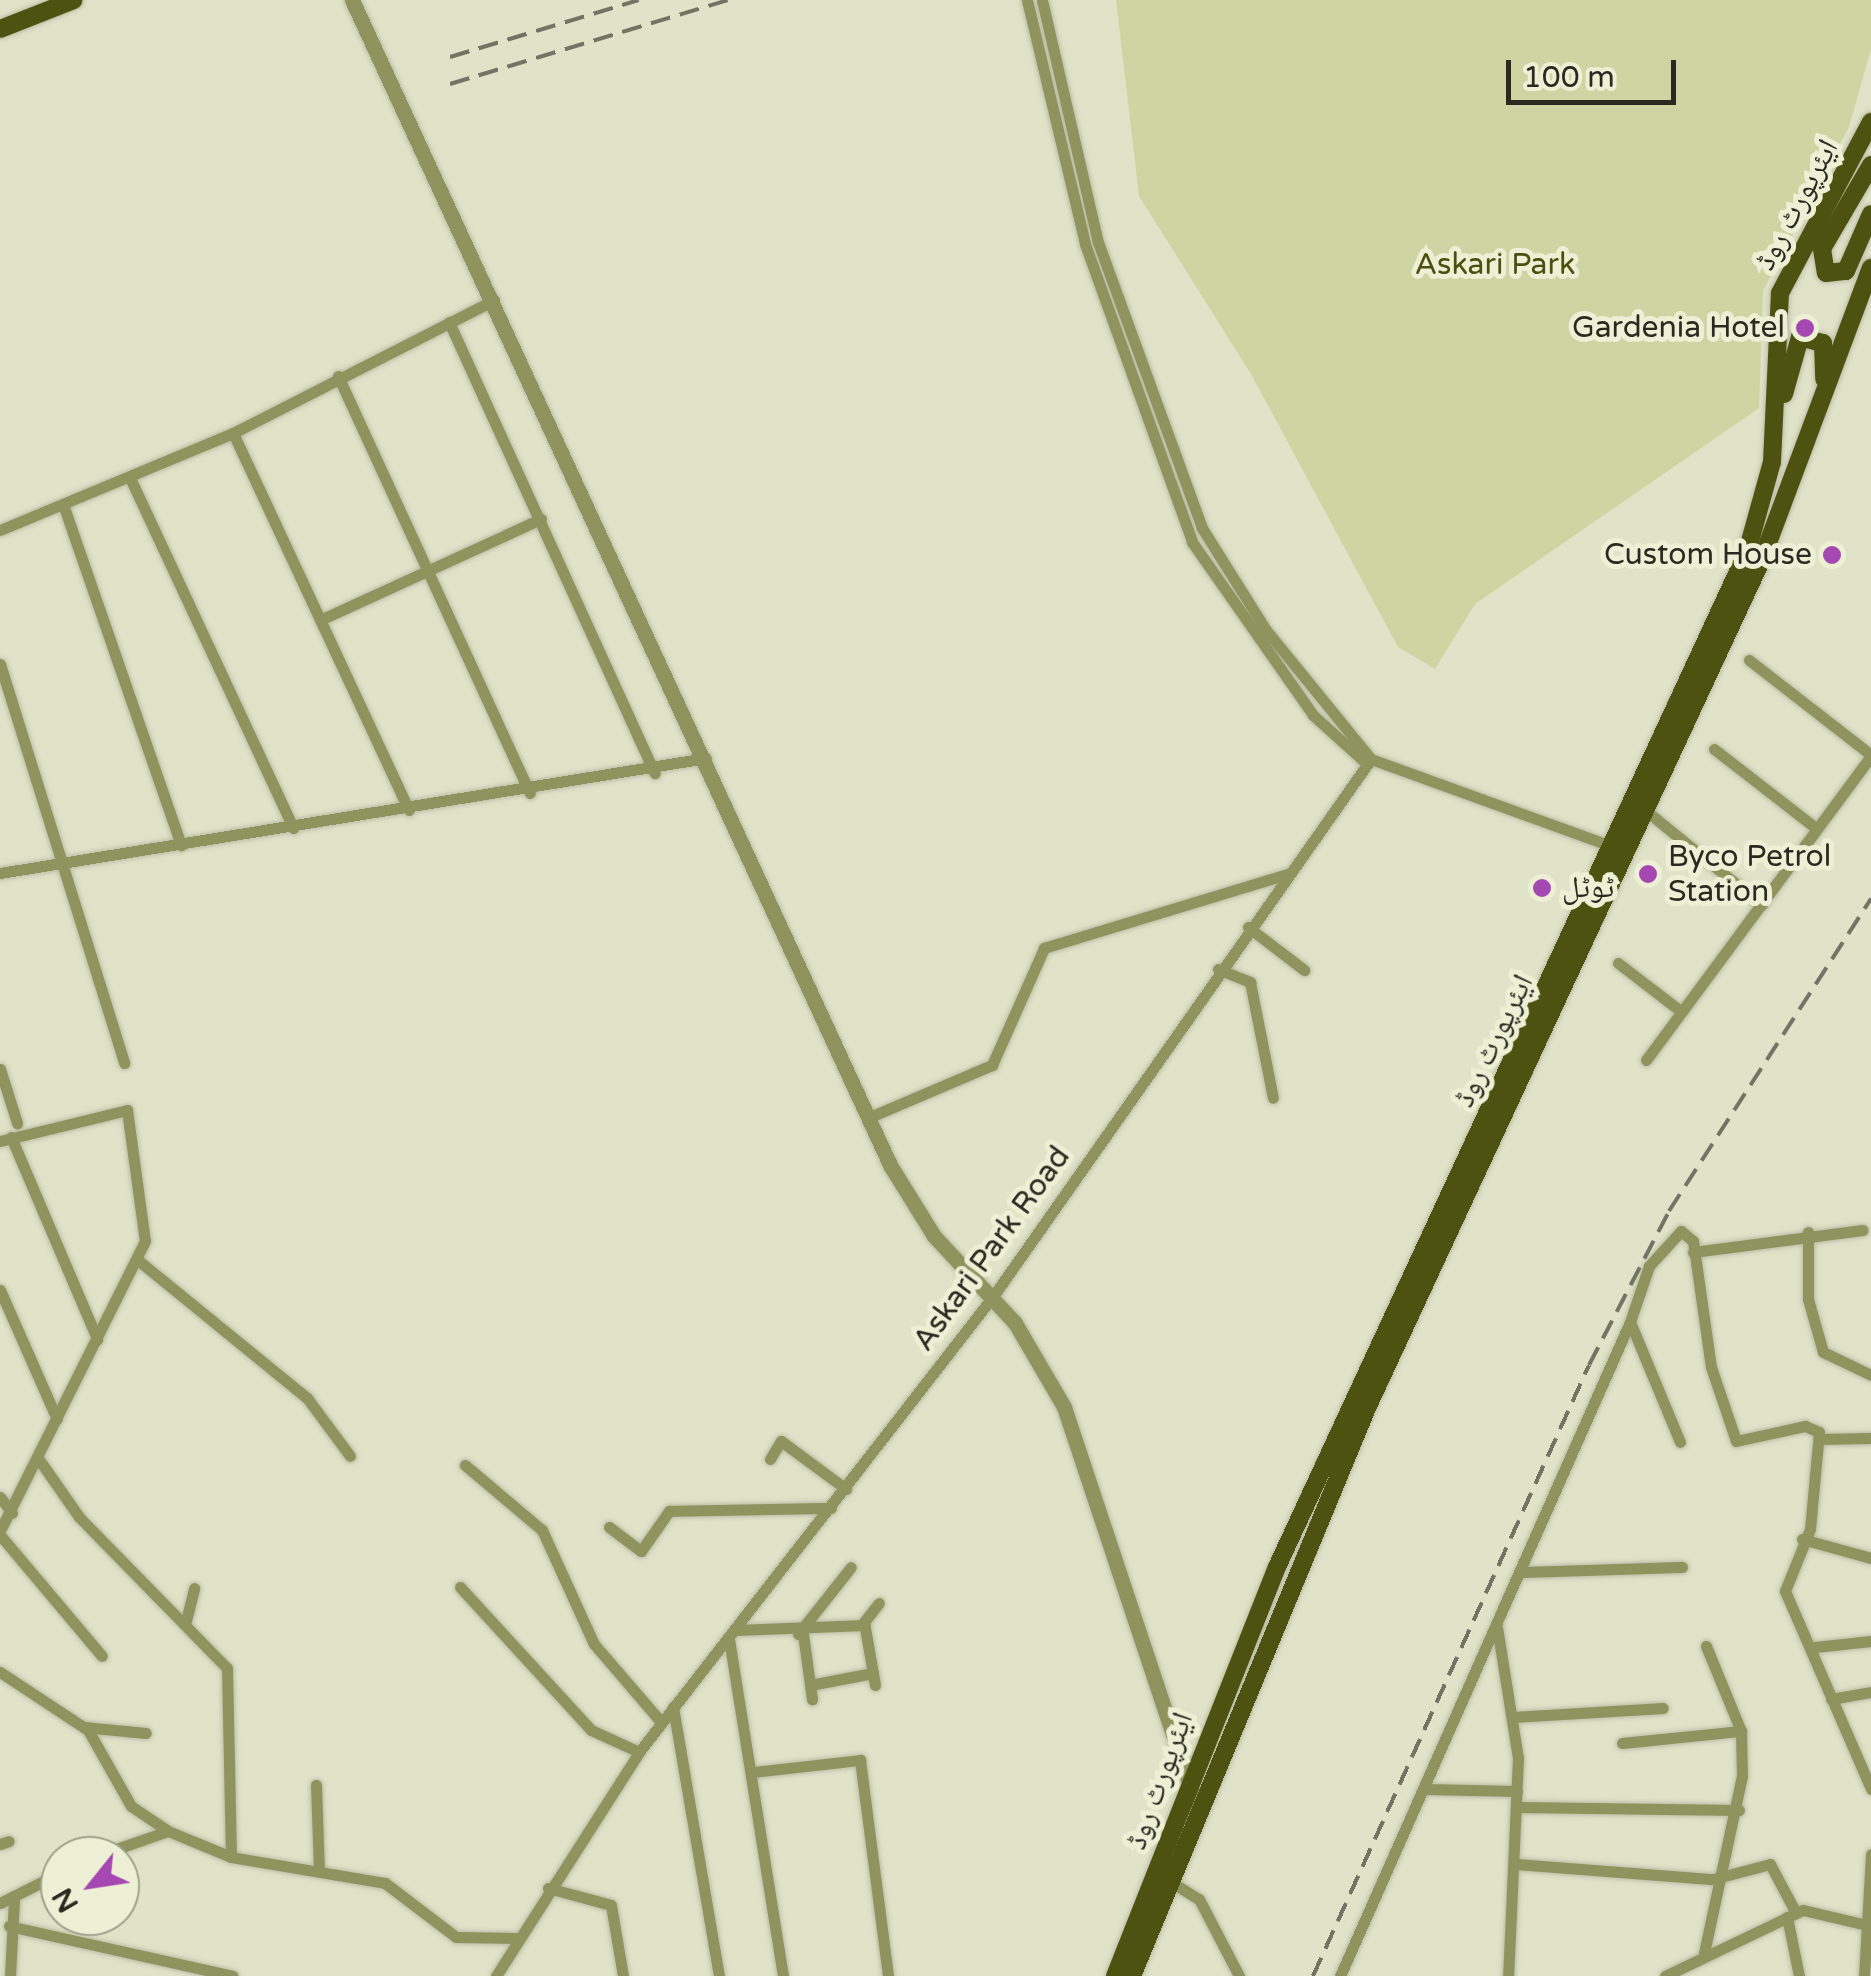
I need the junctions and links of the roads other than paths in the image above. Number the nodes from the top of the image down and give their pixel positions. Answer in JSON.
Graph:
{"nodes":[{"id":1,"x":48,"y":0,"type":"edge"},
{"id":2,"x":74,"y":0,"type":"edge"},
{"id":3,"x":352,"y":0,"type":"edge"},
{"id":4,"x":1027,"y":0,"type":"edge"},
{"id":5,"x":1042,"y":0,"type":"edge"},
{"id":6,"x":0,"y":19,"type":"edge"},
{"id":7,"x":0,"y":28,"type":"edge"},
{"id":8,"x":1871,"y":122,"type":"edge"},
{"id":9,"x":1871,"y":166,"type":"edge"},
{"id":10,"x":1871,"y":214,"type":"edge"},
{"id":11,"x":1871,"y":268,"type":"edge"},
{"id":12,"x":1871,"y":298,"type":"edge"},
{"id":13,"x":494,"y":300,"type":"junction"},
{"id":14,"x":449,"y":322,"type":"junction"},
{"id":15,"x":1852,"y":322,"type":"junction"},
{"id":16,"x":338,"y":376,"type":"junction"},
{"id":17,"x":1819,"y":413,"type":"junction"},
{"id":18,"x":233,"y":433,"type":"junction"},
{"id":19,"x":1772,"y":452,"type":"junction"},
{"id":20,"x":131,"y":480,"type":"junction"},
{"id":21,"x":64,"y":506,"type":"junction"},
{"id":22,"x":541,"y":519,"type":"junction"},
{"id":23,"x":0,"y":530,"type":"edge"},
{"id":24,"x":428,"y":570,"type":"junction"},
{"id":25,"x":320,"y":620,"type":"junction"},
{"id":26,"x":1749,"y":660,"type":"dead end"},
{"id":27,"x":0,"y":664,"type":"edge"},
{"id":28,"x":1714,"y":749,"type":"dead end"},
{"id":29,"x":1871,"y":755,"type":"edge"},
{"id":30,"x":706,"y":758,"type":"junction"},
{"id":31,"x":1371,"y":759,"type":"junction"},
{"id":32,"x":655,"y":773,"type":"junction"},
{"id":33,"x":530,"y":793,"type":"junction"},
{"id":34,"x":408,"y":810,"type":"junction"},
{"id":35,"x":1650,"y":814,"type":"junction"},
{"id":36,"x":293,"y":828,"type":"junction"},
{"id":37,"x":1816,"y":828,"type":"junction"},
{"id":38,"x":180,"y":845,"type":"junction"},
{"id":39,"x":1617,"y":848,"type":"junction"},
{"id":40,"x":69,"y":863,"type":"junction"},
{"id":41,"x":0,"y":873,"type":"edge"},
{"id":42,"x":1287,"y":874,"type":"junction"},
{"id":43,"x":1762,"y":905,"type":"junction"},
{"id":44,"x":1248,"y":928,"type":"junction"},
{"id":45,"x":1618,"y":963,"type":"dead end"},
{"id":46,"x":1218,"y":969,"type":"junction"},
{"id":47,"x":1304,"y":970,"type":"dead end"},
{"id":48,"x":1679,"y":1010,"type":"junction"},
{"id":49,"x":1646,"y":1060,"type":"dead end"},
{"id":50,"x":124,"y":1064,"type":"dead end"},
{"id":51,"x":0,"y":1069,"type":"edge"},
{"id":52,"x":1273,"y":1098,"type":"dead end"},
{"id":53,"x":870,"y":1117,"type":"junction"},
{"id":54,"x":17,"y":1124,"type":"dead end"},
{"id":55,"x":6,"y":1139,"type":"edge"},
{"id":56,"x":1863,"y":1230,"type":"dead end"},
{"id":57,"x":1808,"y":1232,"type":"junction"},
{"id":58,"x":1693,"y":1252,"type":"junction"},
{"id":59,"x":139,"y":1262,"type":"junction"},
{"id":60,"x":0,"y":1290,"type":"edge"},
{"id":61,"x":994,"y":1295,"type":"junction"},
{"id":62,"x":1630,"y":1322,"type":"junction"},
{"id":63,"x":96,"y":1339,"type":"junction"},
{"id":64,"x":1871,"y":1375,"type":"edge"},
{"id":65,"x":57,"y":1419,"type":"junction"},
{"id":66,"x":1871,"y":1438,"type":"edge"},
{"id":67,"x":1819,"y":1439,"type":"junction"},
{"id":68,"x":1680,"y":1442,"type":"dead end"},
{"id":69,"x":350,"y":1456,"type":"dead end"},
{"id":70,"x":770,"y":1459,"type":"dead end"},
{"id":71,"x":40,"y":1461,"type":"junction"},
{"id":72,"x":465,"y":1464,"type":"dead end"},
{"id":73,"x":846,"y":1488,"type":"junction"},
{"id":74,"x":0,"y":1497,"type":"edge"},
{"id":75,"x":831,"y":1508,"type":"junction"},
{"id":76,"x":12,"y":1512,"type":"junction"},
{"id":77,"x":609,"y":1528,"type":"dead end"},
{"id":78,"x":0,"y":1532,"type":"edge"},
{"id":79,"x":1802,"y":1539,"type":"junction"},
{"id":80,"x":1871,"y":1558,"type":"edge"},
{"id":81,"x":851,"y":1567,"type":"dead end"},
{"id":82,"x":1682,"y":1567,"type":"dead end"},
{"id":83,"x":1521,"y":1572,"type":"junction"},
{"id":84,"x":460,"y":1587,"type":"dead end"},
{"id":85,"x":194,"y":1588,"type":"dead end"},
{"id":86,"x":878,"y":1603,"type":"dead end"},
{"id":87,"x":186,"y":1624,"type":"junction"},
{"id":88,"x":865,"y":1625,"type":"junction"},
{"id":89,"x":1497,"y":1627,"type":"junction"},
{"id":90,"x":801,"y":1634,"type":"junction"},
{"id":91,"x":732,"y":1635,"type":"junction"},
{"id":92,"x":1871,"y":1641,"type":"edge"},
{"id":93,"x":1706,"y":1646,"type":"dead end"},
{"id":94,"x":1814,"y":1647,"type":"junction"},
{"id":95,"x":102,"y":1656,"type":"dead end"},
{"id":96,"x":0,"y":1672,"type":"edge"},
{"id":97,"x":1871,"y":1692,"type":"edge"},
{"id":98,"x":1832,"y":1699,"type":"junction"},
{"id":99,"x":673,"y":1707,"type":"junction"},
{"id":100,"x":1663,"y":1708,"type":"dead end"},
{"id":101,"x":1513,"y":1717,"type":"junction"},
{"id":102,"x":661,"y":1722,"type":"junction"},
{"id":103,"x":84,"y":1727,"type":"junction"},
{"id":104,"x":1741,"y":1731,"type":"junction"},
{"id":105,"x":146,"y":1732,"type":"dead end"},
{"id":106,"x":1622,"y":1743,"type":"dead end"},
{"id":107,"x":639,"y":1752,"type":"junction"},
{"id":108,"x":753,"y":1772,"type":"junction"},
{"id":109,"x":316,"y":1785,"type":"dead end"},
{"id":110,"x":1425,"y":1789,"type":"junction"},
{"id":111,"x":1871,"y":1789,"type":"edge"},
{"id":112,"x":1189,"y":1790,"type":"junction"},
{"id":113,"x":1517,"y":1791,"type":"junction"},
{"id":114,"x":1517,"y":1807,"type":"junction"},
{"id":115,"x":1739,"y":1810,"type":"junction"},
{"id":116,"x":1198,"y":1814,"type":"junction"},
{"id":117,"x":168,"y":1831,"type":"junction"},
{"id":118,"x":140,"y":1841,"type":"edge"},
{"id":119,"x":1871,"y":1854,"type":"edge"},
{"id":120,"x":231,"y":1858,"type":"junction"},
{"id":121,"x":1516,"y":1864,"type":"junction"},
{"id":122,"x":318,"y":1870,"type":"junction"},
{"id":123,"x":1713,"y":1879,"type":"junction"},
{"id":124,"x":1168,"y":1880,"type":"junction"},
{"id":125,"x":40,"y":1885,"type":"edge"},
{"id":126,"x":548,"y":1888,"type":"junction"},
{"id":127,"x":14,"y":1900,"type":"junction"},
{"id":128,"x":0,"y":1903,"type":"edge"},
{"id":129,"x":1791,"y":1915,"type":"junction"},
{"id":130,"x":10,"y":1926,"type":"junction"},
{"id":131,"x":1870,"y":1926,"type":"edge"},
{"id":132,"x":518,"y":1938,"type":"junction"},
{"id":133,"x":1704,"y":1953,"type":"junction"},
{"id":134,"x":1689,"y":1970,"type":"edge"},
{"id":135,"x":13,"y":1975,"type":"edge"},
{"id":136,"x":232,"y":1976,"type":"edge"},
{"id":137,"x":496,"y":1976,"type":"edge"},
{"id":138,"x":622,"y":1976,"type":"edge"},
{"id":139,"x":719,"y":1976,"type":"edge"},
{"id":140,"x":783,"y":1976,"type":"edge"},
{"id":141,"x":888,"y":1976,"type":"edge"},
{"id":142,"x":1116,"y":1976,"type":"edge"},
{"id":143,"x":1132,"y":1976,"type":"edge"},
{"id":144,"x":1239,"y":1976,"type":"edge"},
{"id":145,"x":1340,"y":1976,"type":"edge"},
{"id":146,"x":1508,"y":1976,"type":"edge"},
{"id":147,"x":1665,"y":1976,"type":"edge"},
{"id":148,"x":1799,"y":1976,"type":"edge"},
{"id":149,"x":1864,"y":1976,"type":"edge"}],
"edges":[{"from":1,"to":6,"type":"main road"},
{"from":2,"to":7,"type":"main road"},
{"from":3,"to":13,"type":"street"},
{"from":4,"to":31,"type":"street"},
{"from":5,"to":31,"type":"street"},
{"from":8,"to":19,"type":"main road","name":"ایئرپورٹ روڈ"},
{"from":9,"to":10,"type":"main road"},
{"from":11,"to":15,"type":"main road","name":"ایئرپورٹ روڈ"},
{"from":12,"to":15,"type":"street"},
{"from":13,"to":14,"type":"street"},
{"from":13,"to":30,"type":"street"},
{"from":14,"to":16,"type":"street"},
{"from":14,"to":22,"type":"street"},
{"from":15,"to":17,"type":"main road","name":"ایئرپورٹ روڈ"},
{"from":16,"to":18,"type":"street"},
{"from":16,"to":24,"type":"street"},
{"from":17,"to":19,"type":"main road"},
{"from":17,"to":35,"type":"main road","name":"ایئرپورٹ روڈ"},
{"from":18,"to":20,"type":"street"},
{"from":18,"to":25,"type":"street"},
{"from":19,"to":39,"type":"main road","name":"ایئرپورٹ روڈ"},
{"from":20,"to":21,"type":"street"},
{"from":20,"to":36,"type":"street"},
{"from":21,"to":23,"type":"street"},
{"from":21,"to":38,"type":"street"},
{"from":22,"to":24,"type":"street"},
{"from":22,"to":32,"type":"street"},
{"from":24,"to":25,"type":"street"},
{"from":24,"to":33,"type":"street"},
{"from":25,"to":34,"type":"street"},
{"from":26,"to":29,"type":"street"},
{"from":27,"to":40,"type":"street"},
{"from":28,"to":37,"type":"street"},
{"from":29,"to":37,"type":"street"},
{"from":30,"to":32,"type":"street"},
{"from":30,"to":53,"type":"street"},
{"from":31,"to":39,"type":"street"},
{"from":31,"to":42,"type":"street","name":"Askari Park Road"},
{"from":32,"to":33,"type":"street"},
{"from":33,"to":34,"type":"street"},
{"from":34,"to":36,"type":"street"},
{"from":35,"to":43,"type":"street"},
{"from":35,"to":116,"type":"main road","name":"ایئرپورٹ روڈ"},
{"from":36,"to":38,"type":"street"},
{"from":37,"to":43,"type":"street"},
{"from":38,"to":40,"type":"street"},
{"from":39,"to":112,"type":"main road","name":"ایئرپورٹ روڈ"},
{"from":40,"to":41,"type":"street"},
{"from":40,"to":50,"type":"street"},
{"from":42,"to":44,"type":"street","name":"Askari Park Road"},
{"from":42,"to":53,"type":"street"},
{"from":43,"to":48,"type":"street"},
{"from":44,"to":46,"type":"street","name":"Askari Park Road"},
{"from":44,"to":47,"type":"street"},
{"from":45,"to":48,"type":"street"},
{"from":46,"to":52,"type":"street"},
{"from":46,"to":61,"type":"street","name":"Askari Park Road"},
{"from":48,"to":49,"type":"street"},
{"from":51,"to":54,"type":"street"},
{"from":53,"to":61,"type":"street"},
{"from":55,"to":59,"type":"street"},
{"from":55,"to":63,"type":"street"},
{"from":56,"to":57,"type":"street"},
{"from":57,"to":58,"type":"street"},
{"from":57,"to":64,"type":"street"},
{"from":58,"to":62,"type":"street"},
{"from":58,"to":67,"type":"street"},
{"from":59,"to":63,"type":"street"},
{"from":59,"to":69,"type":"street"},
{"from":60,"to":65,"type":"street"},
{"from":61,"to":73,"type":"street","name":"Askari Park Road"},
{"from":61,"to":112,"type":"street"},
{"from":62,"to":68,"type":"street"},
{"from":62,"to":83,"type":"street"},
{"from":63,"to":65,"type":"street"},
{"from":65,"to":71,"type":"street"},
{"from":66,"to":67,"type":"street"},
{"from":67,"to":79,"type":"street"},
{"from":70,"to":73,"type":"street"},
{"from":71,"to":76,"type":"street"},
{"from":71,"to":87,"type":"street"},
{"from":72,"to":102,"type":"street"},
{"from":73,"to":75,"type":"street","name":"Askari Park Road"},
{"from":74,"to":76,"type":"street"},
{"from":75,"to":77,"type":"street"},
{"from":75,"to":91,"type":"street","name":"Askari Park Road"},
{"from":76,"to":78,"type":"street"},
{"from":78,"to":95,"type":"street"},
{"from":79,"to":80,"type":"street"},
{"from":79,"to":94,"type":"street"},
{"from":81,"to":90,"type":"street"},
{"from":82,"to":83,"type":"street"},
{"from":83,"to":89,"type":"street"},
{"from":84,"to":107,"type":"street"},
{"from":85,"to":87,"type":"street"},
{"from":86,"to":88,"type":"street"},
{"from":87,"to":120,"type":"street"},
{"from":88,"to":90,"type":"street"},
{"from":88,"to":90,"type":"street"},
{"from":89,"to":101,"type":"street"},
{"from":89,"to":110,"type":"street"},
{"from":90,"to":91,"type":"street"},
{"from":91,"to":99,"type":"street","name":"Askari Park Road"},
{"from":91,"to":108,"type":"street"},
{"from":92,"to":94,"type":"street"},
{"from":93,"to":104,"type":"street"},
{"from":94,"to":98,"type":"street"},
{"from":96,"to":103,"type":"street"},
{"from":97,"to":98,"type":"street"},
{"from":98,"to":111,"type":"street"},
{"from":99,"to":102,"type":"street","name":"Askari Park Road"},
{"from":99,"to":139,"type":"street"},
{"from":100,"to":101,"type":"street"},
{"from":101,"to":113,"type":"street"},
{"from":102,"to":107,"type":"street","name":"Askari Park Road"},
{"from":103,"to":105,"type":"street"},
{"from":103,"to":117,"type":"street"},
{"from":104,"to":106,"type":"street"},
{"from":104,"to":115,"type":"street"},
{"from":107,"to":126,"type":"street","name":"Askari Park Road"},
{"from":108,"to":140,"type":"street"},
{"from":108,"to":141,"type":"street"},
{"from":109,"to":122,"type":"street"},
{"from":110,"to":113,"type":"street"},
{"from":110,"to":145,"type":"street"},
{"from":112,"to":116,"type":"street"},
{"from":112,"to":142,"type":"main road","name":"ایئرپورٹ روڈ"},
{"from":113,"to":114,"type":"street"},
{"from":114,"to":115,"type":"street"},
{"from":114,"to":121,"type":"street"},
{"from":115,"to":123,"type":"street"},
{"from":116,"to":124,"type":"main road","name":"ایئرپورٹ روڈ"},
{"from":117,"to":118,"type":"street"},
{"from":117,"to":120,"type":"street"},
{"from":119,"to":131,"type":"street"},
{"from":120,"to":122,"type":"street"},
{"from":121,"to":123,"type":"street"},
{"from":121,"to":146,"type":"street"},
{"from":122,"to":132,"type":"street"},
{"from":123,"to":129,"type":"street"},
{"from":123,"to":133,"type":"street"},
{"from":124,"to":143,"type":"main road","name":"ایئرپورٹ روڈ"},
{"from":124,"to":144,"type":"street"},
{"from":125,"to":127,"type":"street"},
{"from":126,"to":132,"type":"street","name":"Askari Park Road"},
{"from":126,"to":138,"type":"street"},
{"from":127,"to":128,"type":"street"},
{"from":127,"to":130,"type":"street"},
{"from":129,"to":131,"type":"street"},
{"from":129,"to":133,"type":"street"},
{"from":129,"to":148,"type":"street"},
{"from":130,"to":135,"type":"street"},
{"from":130,"to":136,"type":"street"},
{"from":131,"to":149,"type":"street"},
{"from":132,"to":137,"type":"street","name":"Askari Park Road"},
{"from":133,"to":134,"type":"street"},
{"from":134,"to":147,"type":"street"}]}
